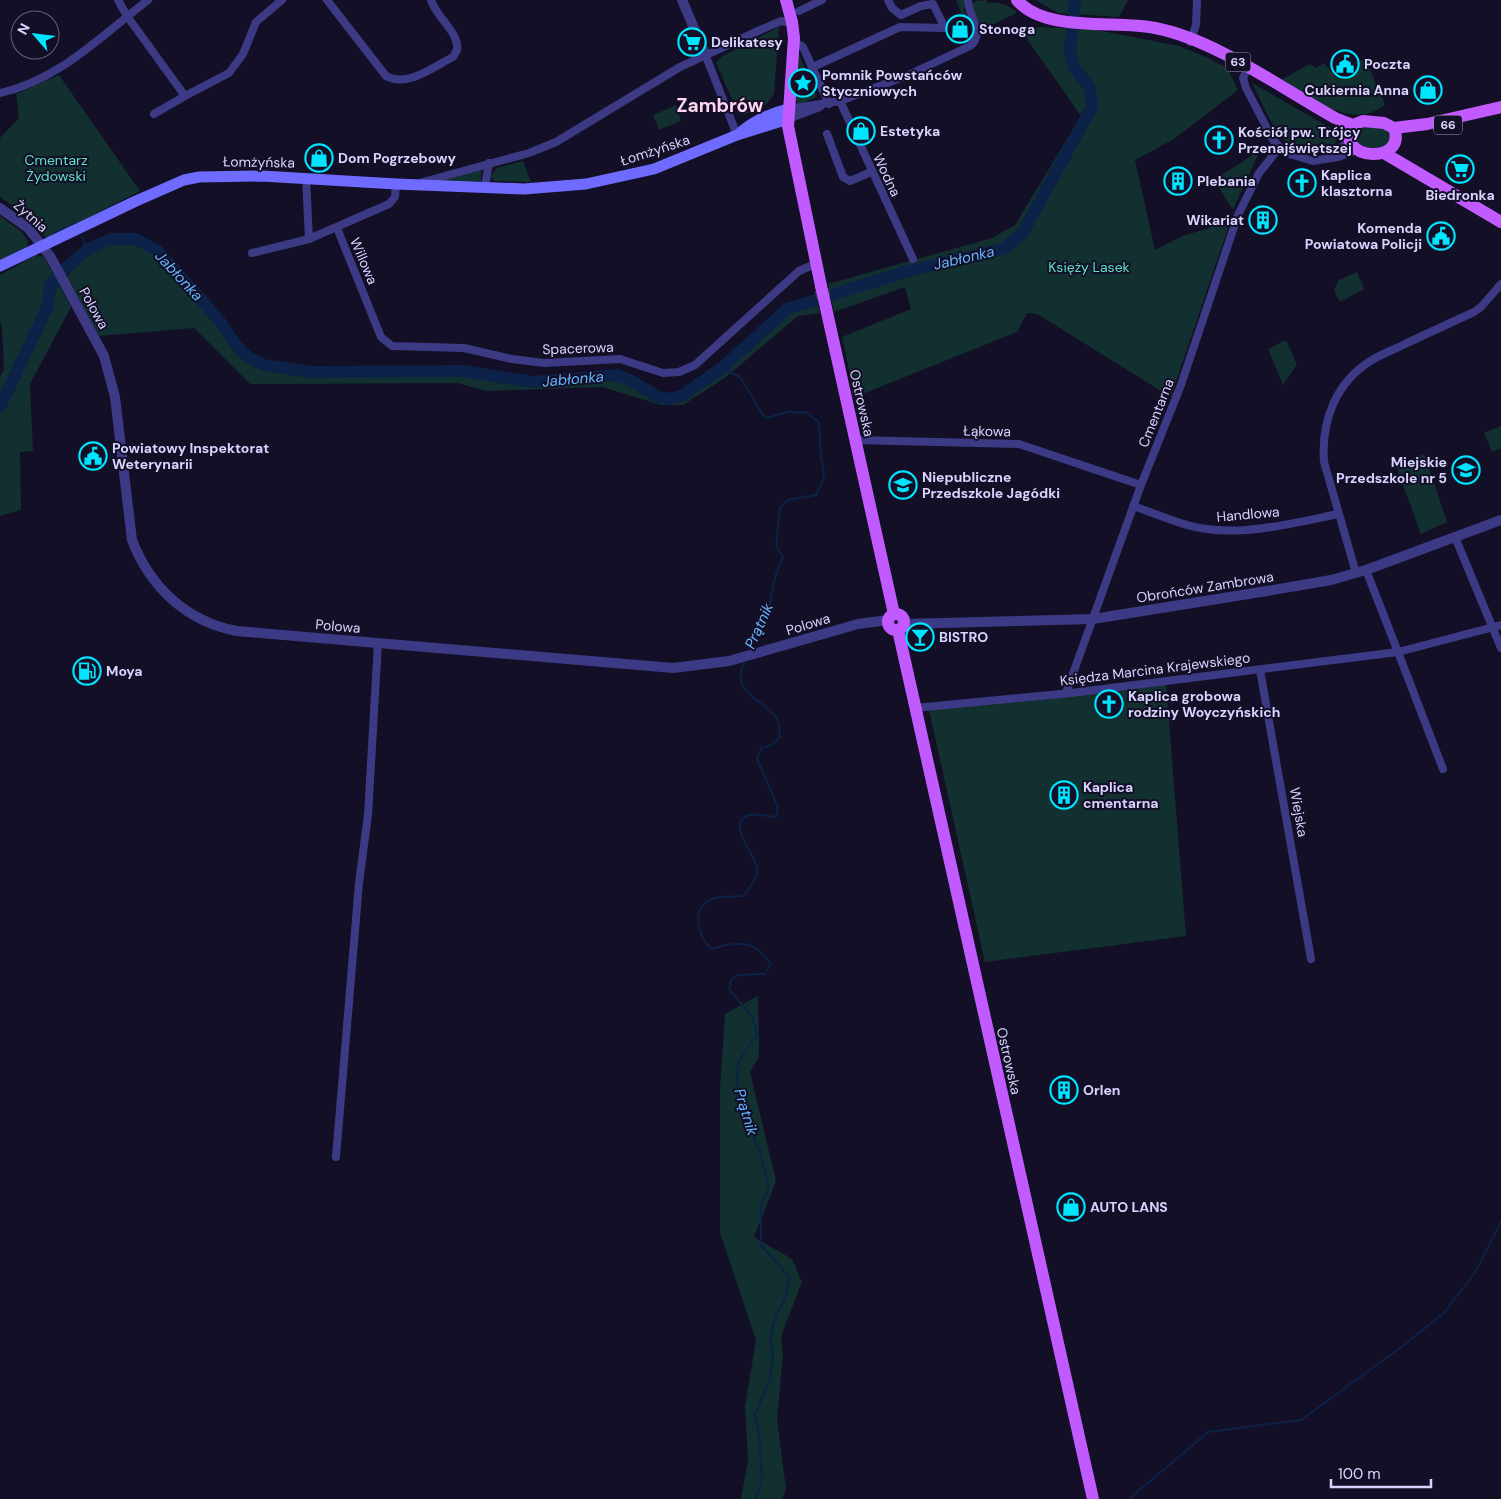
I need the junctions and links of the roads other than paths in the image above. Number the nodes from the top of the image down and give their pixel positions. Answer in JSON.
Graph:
{"nodes":[{"id":1,"x":118,"y":0,"type":"edge"},
{"id":2,"x":148,"y":0,"type":"edge"},
{"id":3,"x":282,"y":0,"type":"edge"},
{"id":4,"x":328,"y":0,"type":"edge"},
{"id":5,"x":431,"y":0,"type":"edge"},
{"id":6,"x":682,"y":0,"type":"edge"},
{"id":7,"x":779,"y":0,"type":"edge"},
{"id":8,"x":786,"y":0,"type":"edge"},
{"id":9,"x":822,"y":0,"type":"edge"},
{"id":10,"x":888,"y":0,"type":"edge"},
{"id":11,"x":968,"y":0,"type":"edge"},
{"id":12,"x":1017,"y":0,"type":"edge"},
{"id":13,"x":1027,"y":0,"type":"edge"},
{"id":14,"x":1197,"y":0,"type":"edge"},
{"id":15,"x":799,"y":11,"type":"dead end"},
{"id":16,"x":127,"y":16,"type":"junction"},
{"id":17,"x":1038,"y":16,"type":"junction"},
{"id":18,"x":786,"y":22,"type":"junction"},
{"id":19,"x":794,"y":41,"type":"junction"},
{"id":20,"x":1190,"y":41,"type":"junction"},
{"id":21,"x":705,"y":54,"type":"junction"},
{"id":22,"x":813,"y":67,"type":"junction"},
{"id":23,"x":1246,"y":71,"type":"junction"},
{"id":24,"x":0,"y":93,"type":"edge"},
{"id":25,"x":185,"y":96,"type":"junction"},
{"id":26,"x":840,"y":101,"type":"junction"},
{"id":27,"x":829,"y":104,"type":"junction"},
{"id":28,"x":1501,"y":107,"type":"edge"},
{"id":29,"x":154,"y":114,"type":"dead end"},
{"id":30,"x":1501,"y":114,"type":"edge"},
{"id":31,"x":785,"y":115,"type":"junction"},
{"id":32,"x":736,"y":130,"type":"junction"},
{"id":33,"x":827,"y":134,"type":"dead end"},
{"id":34,"x":1352,"y":137,"type":"junction"},
{"id":35,"x":1392,"y":141,"type":"junction"},
{"id":36,"x":1279,"y":148,"type":"junction"},
{"id":37,"x":1330,"y":157,"type":"junction"},
{"id":38,"x":489,"y":164,"type":"junction"},
{"id":39,"x":871,"y":172,"type":"junction"},
{"id":40,"x":306,"y":178,"type":"junction"},
{"id":41,"x":396,"y":184,"type":"junction"},
{"id":42,"x":414,"y":185,"type":"junction"},
{"id":43,"x":485,"y":186,"type":"junction"},
{"id":44,"x":0,"y":208,"type":"edge"},
{"id":45,"x":1501,"y":222,"type":"edge"},
{"id":46,"x":337,"y":228,"type":"junction"},
{"id":47,"x":309,"y":239,"type":"junction"},
{"id":48,"x":43,"y":246,"type":"junction"},
{"id":49,"x":252,"y":253,"type":"dead end"},
{"id":50,"x":913,"y":259,"type":"dead end"},
{"id":51,"x":815,"y":264,"type":"junction"},
{"id":52,"x":0,"y":266,"type":"edge"},
{"id":53,"x":1501,"y":284,"type":"edge"},
{"id":54,"x":392,"y":346,"type":"joint"},
{"id":55,"x":855,"y":440,"type":"junction"},
{"id":56,"x":1141,"y":485,"type":"junction"},
{"id":57,"x":1133,"y":506,"type":"junction"},
{"id":58,"x":1338,"y":514,"type":"junction"},
{"id":59,"x":1501,"y":520,"type":"edge"},
{"id":60,"x":1456,"y":537,"type":"junction"},
{"id":61,"x":1361,"y":572,"type":"junction"},
{"id":62,"x":891,"y":617,"type":"junction"},
{"id":63,"x":1093,"y":619,"type":"junction"},
{"id":64,"x":1501,"y":625,"type":"edge"},
{"id":65,"x":901,"y":627,"type":"junction"},
{"id":66,"x":1493,"y":629,"type":"junction"},
{"id":67,"x":378,"y":643,"type":"junction"},
{"id":68,"x":1501,"y":648,"type":"edge"},
{"id":69,"x":1398,"y":652,"type":"junction"},
{"id":70,"x":1260,"y":670,"type":"junction"},
{"id":71,"x":1066,"y":693,"type":"junction"},
{"id":72,"x":915,"y":708,"type":"junction"},
{"id":73,"x":1443,"y":769,"type":"dead end"},
{"id":74,"x":1310,"y":959,"type":"dead end"},
{"id":75,"x":336,"y":1157,"type":"dead end"},
{"id":76,"x":1093,"y":1499,"type":"edge"}],
"edges":[{"from":1,"to":16,"type":"street"},
{"from":2,"to":16,"type":"street"},
{"from":3,"to":25,"type":"street"},
{"from":4,"to":5,"type":"street"},
{"from":6,"to":21,"type":"street"},
{"from":7,"to":18,"type":"main road"},
{"from":8,"to":19,"type":"main road"},
{"from":9,"to":15,"type":"street"},
{"from":10,"to":22,"type":"street"},
{"from":11,"to":26,"type":"street"},
{"from":12,"to":17,"type":"main road","number":"63"},
{"from":13,"to":17,"type":"main road"},
{"from":14,"to":20,"type":"street"},
{"from":16,"to":24,"type":"street"},
{"from":16,"to":25,"type":"street"},
{"from":17,"to":20,"type":"main road","number":"63"},
{"from":18,"to":21,"type":"street"},
{"from":18,"to":31,"type":"main road"},
{"from":19,"to":22,"type":"street"},
{"from":19,"to":31,"type":"main road"},
{"from":20,"to":23,"type":"main road","number":"63"},
{"from":21,"to":32,"type":"street"},
{"from":21,"to":38,"type":"street"},
{"from":22,"to":27,"type":"street"},
{"from":23,"to":34,"type":"main road","number":"63"},
{"from":23,"to":36,"type":"street"},
{"from":25,"to":29,"type":"street"},
{"from":26,"to":27,"type":"street"},
{"from":26,"to":39,"type":"street","name":"Wodna"},
{"from":27,"to":31,"type":"street"},
{"from":28,"to":35,"type":"main road","number":"66"},
{"from":30,"to":35,"type":"main road","number":"66"},
{"from":31,"to":32,"type":"main road","name":"Łomżyńska"},
{"from":31,"to":32,"type":"main road","name":"Łomżyńska"},
{"from":31,"to":51,"type":"main road","name":"Ostrowska"},
{"from":32,"to":43,"type":"main road","name":"Łomżyńska"},
{"from":33,"to":39,"type":"street"},
{"from":34,"to":35,"type":"main road","number":"63"},
{"from":34,"to":35,"type":"main road","number":"63"},
{"from":34,"to":37,"type":"street"},
{"from":34,"to":37,"type":"street"},
{"from":35,"to":45,"type":"main road","number":"63"},
{"from":36,"to":37,"type":"street"},
{"from":36,"to":56,"type":"street","name":"Cmentarna"},
{"from":38,"to":42,"type":"street"},
{"from":38,"to":43,"type":"street"},
{"from":39,"to":50,"type":"street","name":"Wodna"},
{"from":40,"to":41,"type":"main road","name":"Łomżyńska"},
{"from":40,"to":47,"type":"street"},
{"from":40,"to":48,"type":"main road","name":"Łomżyńska"},
{"from":41,"to":42,"type":"main road","name":"Łomżyńska"},
{"from":41,"to":46,"type":"street","name":"Willowa"},
{"from":42,"to":43,"type":"main road","name":"Łomżyńska"},
{"from":44,"to":48,"type":"street","name":"Żytnia"},
{"from":46,"to":47,"type":"street"},
{"from":46,"to":54,"type":"street","name":"Willowa"},
{"from":47,"to":49,"type":"street"},
{"from":48,"to":52,"type":"main road","name":"Łomżyńska"},
{"from":48,"to":67,"type":"street","name":"Polowa"},
{"from":51,"to":54,"type":"street","name":"Spacerowa"},
{"from":51,"to":55,"type":"main road","name":"Ostrowska","bridge":true},
{"from":53,"to":58,"type":"street"},
{"from":55,"to":56,"type":"street","name":"Łąkowa"},
{"from":55,"to":62,"type":"main road","name":"Ostrowska"},
{"from":56,"to":57,"type":"street","name":"Cmentarna"},
{"from":57,"to":58,"type":"street","name":"Handlowa"},
{"from":57,"to":63,"type":"street","name":"Cmentarna"},
{"from":58,"to":61,"type":"street"},
{"from":59,"to":60,"type":"street","name":"Obrońców Zambrowa"},
{"from":60,"to":61,"type":"street","name":"Obrońców Zambrowa"},
{"from":60,"to":66,"type":"street"},
{"from":61,"to":63,"type":"street","name":"Obrońców Zambrowa"},
{"from":61,"to":69,"type":"street"},
{"from":62,"to":65,"type":"main road"},
{"from":62,"to":67,"type":"street","name":"Polowa"},
{"from":63,"to":65,"type":"street","name":"Obrońców Zambrowa"},
{"from":63,"to":71,"type":"street","name":"Cmentarna"},
{"from":64,"to":66,"type":"street","name":"Księdza Marcina Krajewskiego"},
{"from":65,"to":72,"type":"main road","name":"Ostrowska"},
{"from":66,"to":68,"type":"street"},
{"from":66,"to":69,"type":"street","name":"Księdza Marcina Krajewskiego"},
{"from":67,"to":75,"type":"street"},
{"from":69,"to":70,"type":"street","name":"Księdza Marcina Krajewskiego"},
{"from":69,"to":73,"type":"street"},
{"from":70,"to":71,"type":"street","name":"Księdza Marcina Krajewskiego"},
{"from":70,"to":74,"type":"street","name":"Wiejska"},
{"from":71,"to":72,"type":"street","name":"Księdza Marcina Krajewskiego"},
{"from":72,"to":76,"type":"main road","name":"Ostrowska"}]}
